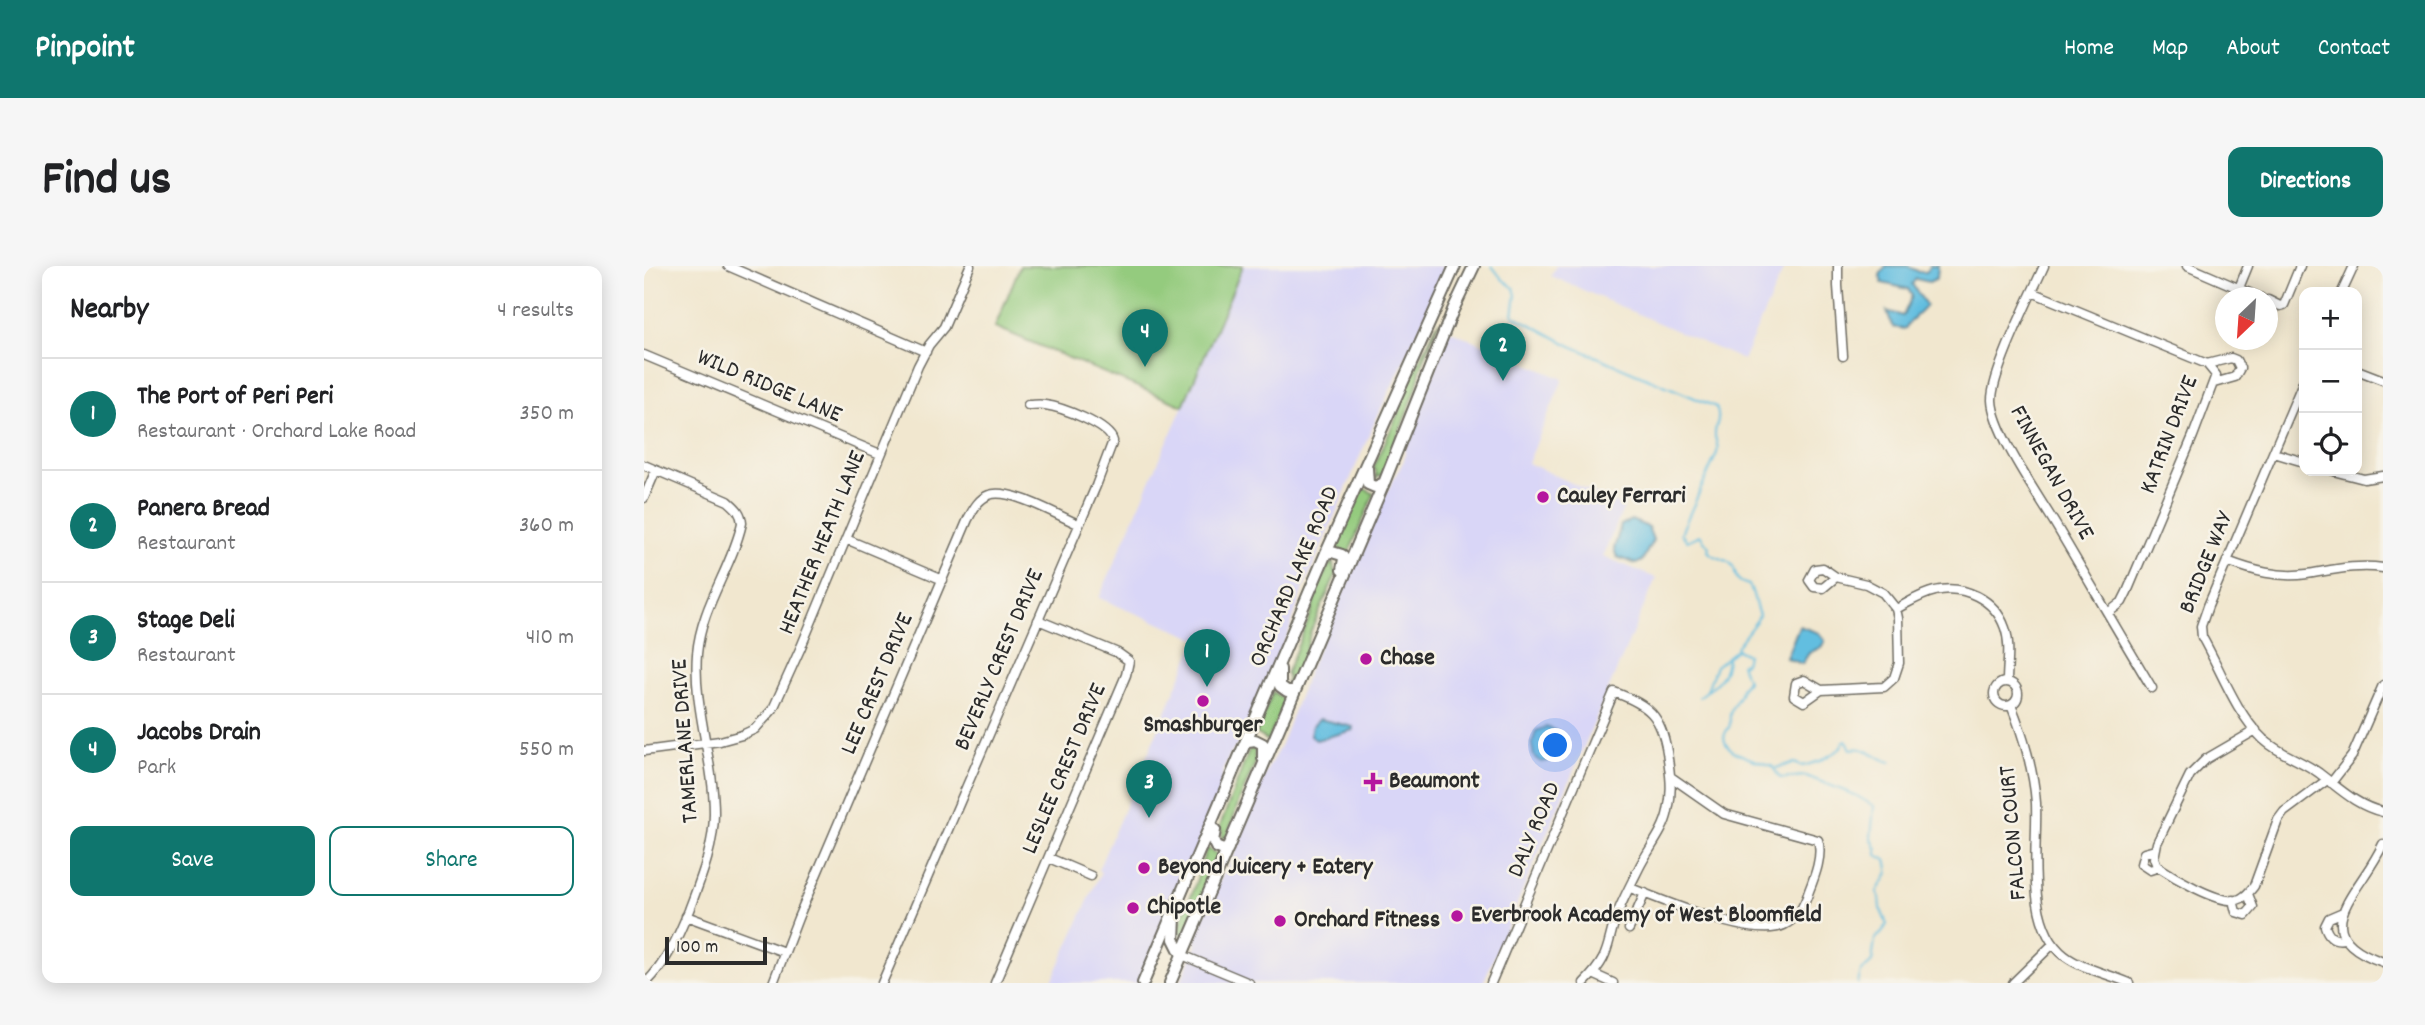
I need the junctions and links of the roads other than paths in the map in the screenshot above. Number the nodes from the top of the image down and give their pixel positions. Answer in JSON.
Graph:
{"nodes":[{"id":1,"x":728,"y":266,"type":"edge"},
{"id":2,"x":1455,"y":266,"type":"edge"},
{"id":3,"x":1474,"y":266,"type":"edge"},
{"id":4,"x":1838,"y":266,"type":"edge"},
{"id":5,"x":2044,"y":266,"type":"edge"},
{"id":6,"x":2187,"y":266,"type":"edge"},
{"id":7,"x":2248,"y":266,"type":"edge"},
{"id":8,"x":2300,"y":266,"type":"edge"},
{"id":9,"x":2354,"y":266,"type":"edge"},
{"id":10,"x":968,"y":267,"type":"edge"},
{"id":11,"x":2237,"y":287,"type":"edge"},
{"id":12,"x":2239,"y":287,"type":"edge"},
{"id":13,"x":2344,"y":287,"type":"edge"},
{"id":14,"x":2032,"y":292,"type":"junction"},
{"id":15,"x":2278,"y":305,"type":"edge"},
{"id":16,"x":1437,"y":309,"type":"junction"},
{"id":17,"x":926,"y":352,"type":"junction"},
{"id":18,"x":1437,"y":353,"type":"junction"},
{"id":19,"x":644,"y":355,"type":"edge"},
{"id":20,"x":1843,"y":356,"type":"dead end"},
{"id":21,"x":2207,"y":364,"type":"junction"},
{"id":22,"x":2362,"y":372,"type":"edge"},
{"id":23,"x":2383,"y":380,"type":"edge"},
{"id":24,"x":2214,"y":383,"type":"junction"},
{"id":25,"x":2299,"y":392,"type":"edge"},
{"id":26,"x":1028,"y":405,"type":"dead end"},
{"id":27,"x":2274,"y":453,"type":"junction"},
{"id":28,"x":880,"y":454,"type":"junction"},
{"id":29,"x":2299,"y":460,"type":"edge"},
{"id":30,"x":1367,"y":461,"type":"junction"},
{"id":31,"x":644,"y":465,"type":"edge"},
{"id":32,"x":656,"y":470,"type":"junction"},
{"id":33,"x":2350,"y":476,"type":"edge"},
{"id":34,"x":2383,"y":476,"type":"edge"},
{"id":35,"x":1384,"y":483,"type":"junction"},
{"id":36,"x":644,"y":498,"type":"edge"},
{"id":37,"x":1078,"y":524,"type":"junction"},
{"id":38,"x":846,"y":539,"type":"junction"},
{"id":39,"x":1325,"y":553,"type":"junction"},
{"id":40,"x":2227,"y":561,"type":"junction"},
{"id":41,"x":2383,"y":568,"type":"edge"},
{"id":42,"x":1836,"y":577,"type":"dead end"},
{"id":43,"x":943,"y":580,"type":"junction"},
{"id":44,"x":1337,"y":594,"type":"junction"},
{"id":45,"x":1896,"y":609,"type":"junction"},
{"id":46,"x":2108,"y":613,"type":"junction"},
{"id":47,"x":1038,"y":620,"type":"junction"},
{"id":48,"x":1280,"y":663,"type":"junction"},
{"id":49,"x":2007,"y":682,"type":"junction"},
{"id":50,"x":2383,"y":685,"type":"edge"},
{"id":51,"x":2152,"y":688,"type":"dead end"},
{"id":52,"x":1821,"y":690,"type":"dead end"},
{"id":53,"x":1295,"y":691,"type":"junction"},
{"id":54,"x":2011,"y":705,"type":"junction"},
{"id":55,"x":2256,"y":730,"type":"junction"},
{"id":56,"x":1248,"y":741,"type":"junction"},
{"id":57,"x":706,"y":743,"type":"junction"},
{"id":58,"x":644,"y":751,"type":"edge"},
{"id":59,"x":1259,"y":775,"type":"junction"},
{"id":60,"x":1671,"y":777,"type":"junction"},
{"id":61,"x":2329,"y":782,"type":"junction"},
{"id":62,"x":1218,"y":810,"type":"junction"},
{"id":63,"x":2383,"y":812,"type":"edge"},
{"id":64,"x":2383,"y":844,"type":"edge"},
{"id":65,"x":1228,"y":848,"type":"junction"},
{"id":66,"x":2155,"y":850,"type":"junction"},
{"id":67,"x":1049,"y":858,"type":"junction"},
{"id":68,"x":2159,"y":867,"type":"junction"},
{"id":69,"x":1091,"y":876,"type":"dead end"},
{"id":70,"x":1630,"y":888,"type":"junction"},
{"id":71,"x":1645,"y":893,"type":"junction"},
{"id":72,"x":2248,"y":894,"type":"junction"},
{"id":73,"x":2232,"y":900,"type":"junction"},
{"id":74,"x":1175,"y":910,"type":"junction"},
{"id":75,"x":2343,"y":912,"type":"junction"},
{"id":76,"x":686,"y":916,"type":"junction"},
{"id":77,"x":1629,"y":929,"type":"dead end"},
{"id":78,"x":2344,"y":939,"type":"junction"},
{"id":79,"x":2053,"y":944,"type":"junction"},
{"id":80,"x":784,"y":952,"type":"junction"},
{"id":81,"x":1182,"y":954,"type":"junction"},
{"id":82,"x":2383,"y":962,"type":"edge"},
{"id":83,"x":1592,"y":974,"type":"junction"},
{"id":84,"x":646,"y":983,"type":"edge"},
{"id":85,"x":773,"y":983,"type":"edge"},
{"id":86,"x":882,"y":983,"type":"edge"},
{"id":87,"x":995,"y":983,"type":"edge"},
{"id":88,"x":1143,"y":983,"type":"edge"},
{"id":89,"x":1170,"y":983,"type":"edge"},
{"id":90,"x":1249,"y":983,"type":"edge"},
{"id":91,"x":1491,"y":983,"type":"edge"},
{"id":92,"x":1584,"y":983,"type":"edge"},
{"id":93,"x":1612,"y":983,"type":"edge"},
{"id":94,"x":2013,"y":983,"type":"edge"},
{"id":95,"x":2129,"y":983,"type":"edge"}],
"edges":[{"from":1,"to":17,"type":"street"},
{"from":2,"to":16,"type":"main road","name":"ORCHARD LAKE ROAD"},
{"from":3,"to":18,"type":"main road","name":"ORCHARD LAKE ROAD"},
{"from":4,"to":20,"type":"street"},
{"from":5,"to":14,"type":"street","name":"FINNEGAN DRIVE"},
{"from":6,"to":11,"type":"street"},
{"from":7,"to":12,"type":"street"},
{"from":8,"to":15,"type":"street"},
{"from":9,"to":13,"type":"street"},
{"from":10,"to":17,"type":"street","name":"HEATHER HEATH LANE"},
{"from":14,"to":21,"type":"street","name":"KATRIN DRIVE"},
{"from":14,"to":46,"type":"street","name":"FINNEGAN DRIVE"},
{"from":16,"to":18,"type":"main road"},
{"from":16,"to":30,"type":"main road","name":"ORCHARD LAKE ROAD"},
{"from":17,"to":28,"type":"street","name":"HEATHER HEATH LANE"},
{"from":18,"to":35,"type":"main road","name":"ORCHARD LAKE ROAD"},
{"from":19,"to":28,"type":"street","name":"WILD RIDGE LANE"},
{"from":21,"to":24,"type":"street","name":"KATRIN DRIVE"},
{"from":21,"to":24,"type":"street"},
{"from":22,"to":23,"type":"street"},
{"from":24,"to":46,"type":"street","name":"KATRIN DRIVE"},
{"from":25,"to":27,"type":"street","name":"BRIDGE WAY"},
{"from":26,"to":37,"type":"street","name":"BEVERLY CREST DRIVE"},
{"from":27,"to":29,"type":"street"},
{"from":27,"to":40,"type":"street","name":"BRIDGE WAY"},
{"from":28,"to":38,"type":"street","name":"HEATHER HEATH LANE"},
{"from":30,"to":35,"type":"main road"},
{"from":30,"to":39,"type":"main road","name":"ORCHARD LAKE ROAD"},
{"from":31,"to":32,"type":"street","name":"TAMERLANE DRIVE"},
{"from":32,"to":36,"type":"street"},
{"from":32,"to":57,"type":"street","name":"TAMERLANE DRIVE"},
{"from":33,"to":34,"type":"street"},
{"from":35,"to":44,"type":"main road","name":"ORCHARD LAKE ROAD"},
{"from":37,"to":43,"type":"street","name":"LEE CREST DRIVE"},
{"from":37,"to":47,"type":"street","name":"BEVERLY CREST DRIVE"},
{"from":38,"to":43,"type":"street"},
{"from":38,"to":57,"type":"street","name":"HEATHER HEATH LANE"},
{"from":39,"to":44,"type":"main road"},
{"from":39,"to":48,"type":"main road","name":"ORCHARD LAKE ROAD"},
{"from":40,"to":41,"type":"street"},
{"from":40,"to":55,"type":"street","name":"BRIDGE WAY"},
{"from":42,"to":45,"type":"street"},
{"from":43,"to":80,"type":"street","name":"LEE CREST DRIVE"},
{"from":44,"to":53,"type":"main road","name":"ORCHARD LAKE ROAD"},
{"from":45,"to":49,"type":"street"},
{"from":45,"to":52,"type":"street"},
{"from":46,"to":51,"type":"street","name":"FINNEGAN DRIVE"},
{"from":47,"to":67,"type":"street","name":"LESLEE CREST DRIVE"},
{"from":47,"to":86,"type":"street","name":"BEVERLY CREST DRIVE"},
{"from":48,"to":53,"type":"main road"},
{"from":48,"to":56,"type":"main road","name":"ORCHARD LAKE ROAD"},
{"from":49,"to":54,"type":"street"},
{"from":49,"to":54,"type":"street"},
{"from":50,"to":61,"type":"street"},
{"from":53,"to":59,"type":"main road","name":"ORCHARD LAKE ROAD"},
{"from":54,"to":79,"type":"street","name":"FALCON COURT"},
{"from":55,"to":61,"type":"street","name":"BRIDGE WAY"},
{"from":55,"to":66,"type":"street"},
{"from":56,"to":59,"type":"main road"},
{"from":56,"to":62,"type":"main road","name":"ORCHARD LAKE ROAD"},
{"from":57,"to":58,"type":"street","name":"HEATHER HEATH LANE"},
{"from":57,"to":76,"type":"street","name":"TAMERLANE DRIVE"},
{"from":59,"to":65,"type":"main road","name":"ORCHARD LAKE ROAD"},
{"from":60,"to":70,"type":"street"},
{"from":60,"to":71,"type":"street"},
{"from":60,"to":91,"type":"street","name":"DALY ROAD"},
{"from":61,"to":63,"type":"street","name":"BRIDGE WAY"},
{"from":61,"to":72,"type":"street"},
{"from":62,"to":65,"type":"main road"},
{"from":62,"to":74,"type":"main road","name":"ORCHARD LAKE ROAD"},
{"from":64,"to":75,"type":"street"},
{"from":65,"to":81,"type":"main road","name":"ORCHARD LAKE ROAD"},
{"from":66,"to":68,"type":"street"},
{"from":66,"to":68,"type":"street"},
{"from":67,"to":69,"type":"street"},
{"from":67,"to":87,"type":"street","name":"LESLEE CREST DRIVE"},
{"from":68,"to":73,"type":"street"},
{"from":70,"to":71,"type":"street"},
{"from":70,"to":83,"type":"street"},
{"from":71,"to":77,"type":"street"},
{"from":72,"to":73,"type":"street"},
{"from":72,"to":73,"type":"street"},
{"from":74,"to":81,"type":"main road"},
{"from":74,"to":88,"type":"main road","name":"ORCHARD LAKE ROAD"},
{"from":75,"to":78,"type":"street"},
{"from":75,"to":78,"type":"street"},
{"from":76,"to":80,"type":"street"},
{"from":76,"to":84,"type":"street","name":"TAMERLANE DRIVE"},
{"from":78,"to":82,"type":"street"},
{"from":79,"to":94,"type":"street"},
{"from":79,"to":95,"type":"street"},
{"from":80,"to":85,"type":"street","name":"LEE CREST DRIVE"},
{"from":81,"to":89,"type":"main road","name":"ORCHARD LAKE ROAD"},
{"from":81,"to":90,"type":"street"},
{"from":83,"to":92,"type":"street"},
{"from":83,"to":93,"type":"street"}]}
